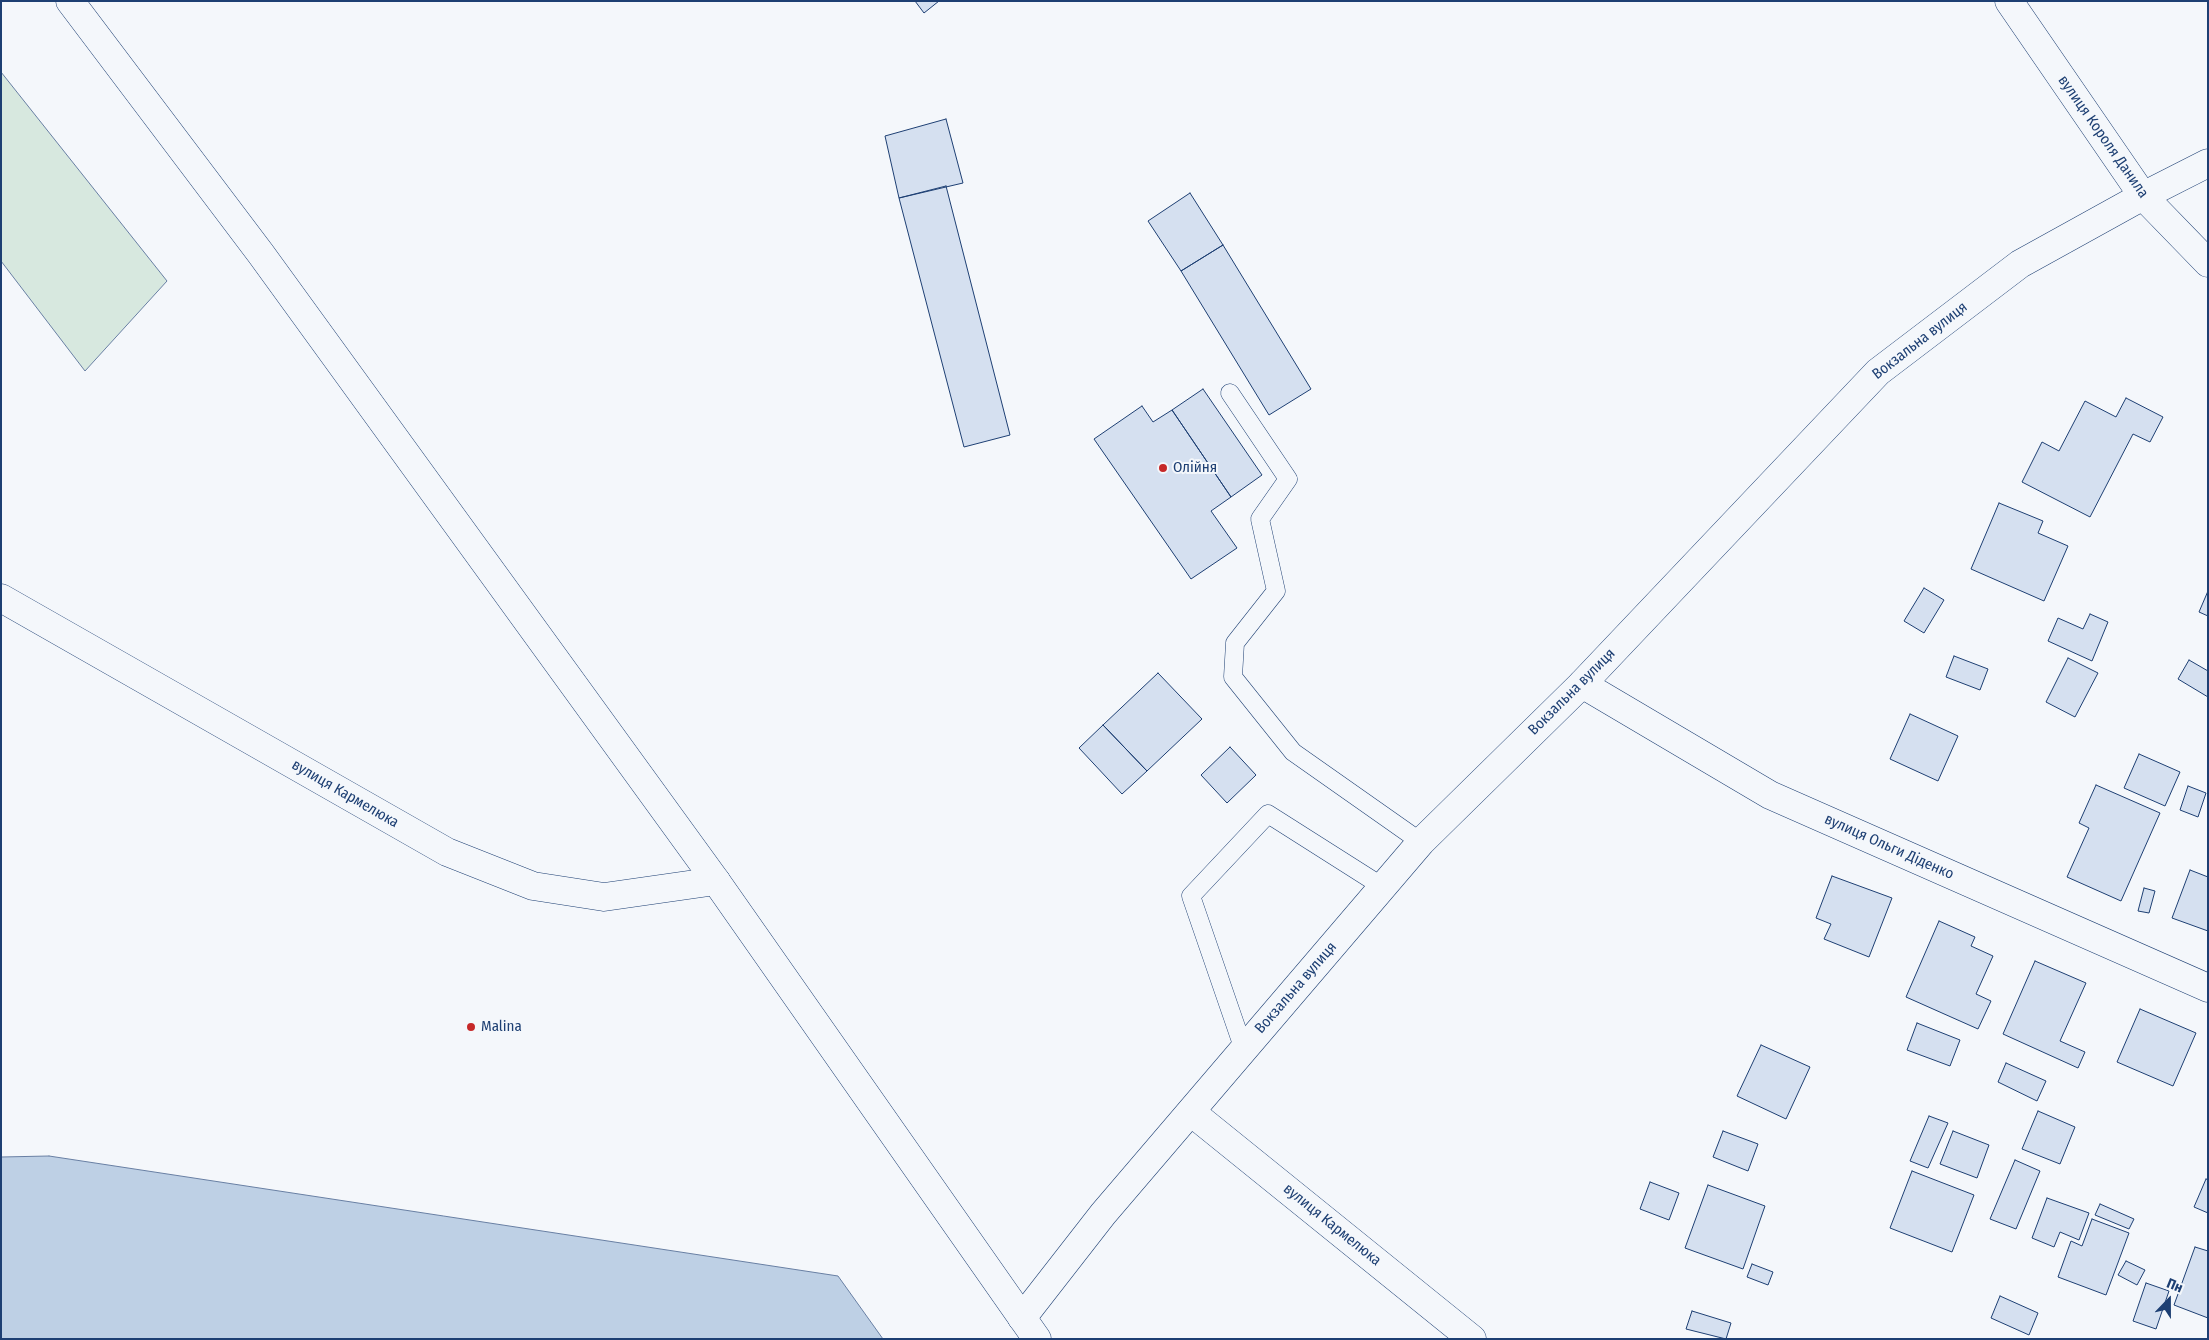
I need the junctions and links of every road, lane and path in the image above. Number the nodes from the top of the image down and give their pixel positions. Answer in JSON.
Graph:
{"nodes":[{"id":1,"x":70,"y":1,"type":"edge"},
{"id":2,"x":2009,"y":1,"type":"edge"},
{"id":3,"x":2208,"y":163,"type":"edge"},
{"id":4,"x":2143,"y":196,"type":"junction"},
{"id":5,"x":2208,"y":263,"type":"edge"},
{"id":6,"x":1230,"y":393,"type":"dead end"},
{"id":7,"x":1,"y":598,"type":"edge"},
{"id":8,"x":1582,"y":684,"type":"junction"},
{"id":9,"x":1421,"y":842,"type":"junction"},
{"id":10,"x":716,"y":881,"type":"junction"},
{"id":11,"x":1383,"y":887,"type":"junction"},
{"id":12,"x":2208,"y":988,"type":"edge"},
{"id":13,"x":1244,"y":1050,"type":"junction"},
{"id":14,"x":1191,"y":1112,"type":"junction"},
{"id":15,"x":1029,"y":1328,"type":"edge"},
{"id":16,"x":1472,"y":1339,"type":"edge"}],
"edges":[{"from":1,"to":10,"type":"main road"},
{"from":2,"to":4,"type":"main road","name":"вулиця Короля Данила"},
{"from":3,"to":4,"type":"main road","name":"Вокзальна вулиця"},
{"from":4,"to":5,"type":"main road","name":"вулиця Короля Данила"},
{"from":4,"to":8,"type":"main road","name":"Вокзальна вулиця"},
{"from":6,"to":9,"type":"lane"},
{"from":7,"to":10,"type":"main road","name":"вулиця Кармелюка"},
{"from":8,"to":9,"type":"main road","name":"Вокзальна вулиця"},
{"from":8,"to":12,"type":"main road","name":"вулиця Ольги Діденко"},
{"from":9,"to":11,"type":"main road","name":"Вокзальна вулиця"},
{"from":10,"to":15,"type":"main road"},
{"from":11,"to":13,"type":"main road","name":"Вокзальна вулиця"},
{"from":11,"to":13,"type":"lane"},
{"from":13,"to":14,"type":"main road","name":"Вокзальна вулиця"},
{"from":14,"to":15,"type":"main road","name":"Вокзальна вулиця"},
{"from":14,"to":16,"type":"main road","name":"вулиця Кармелюка"}]}
